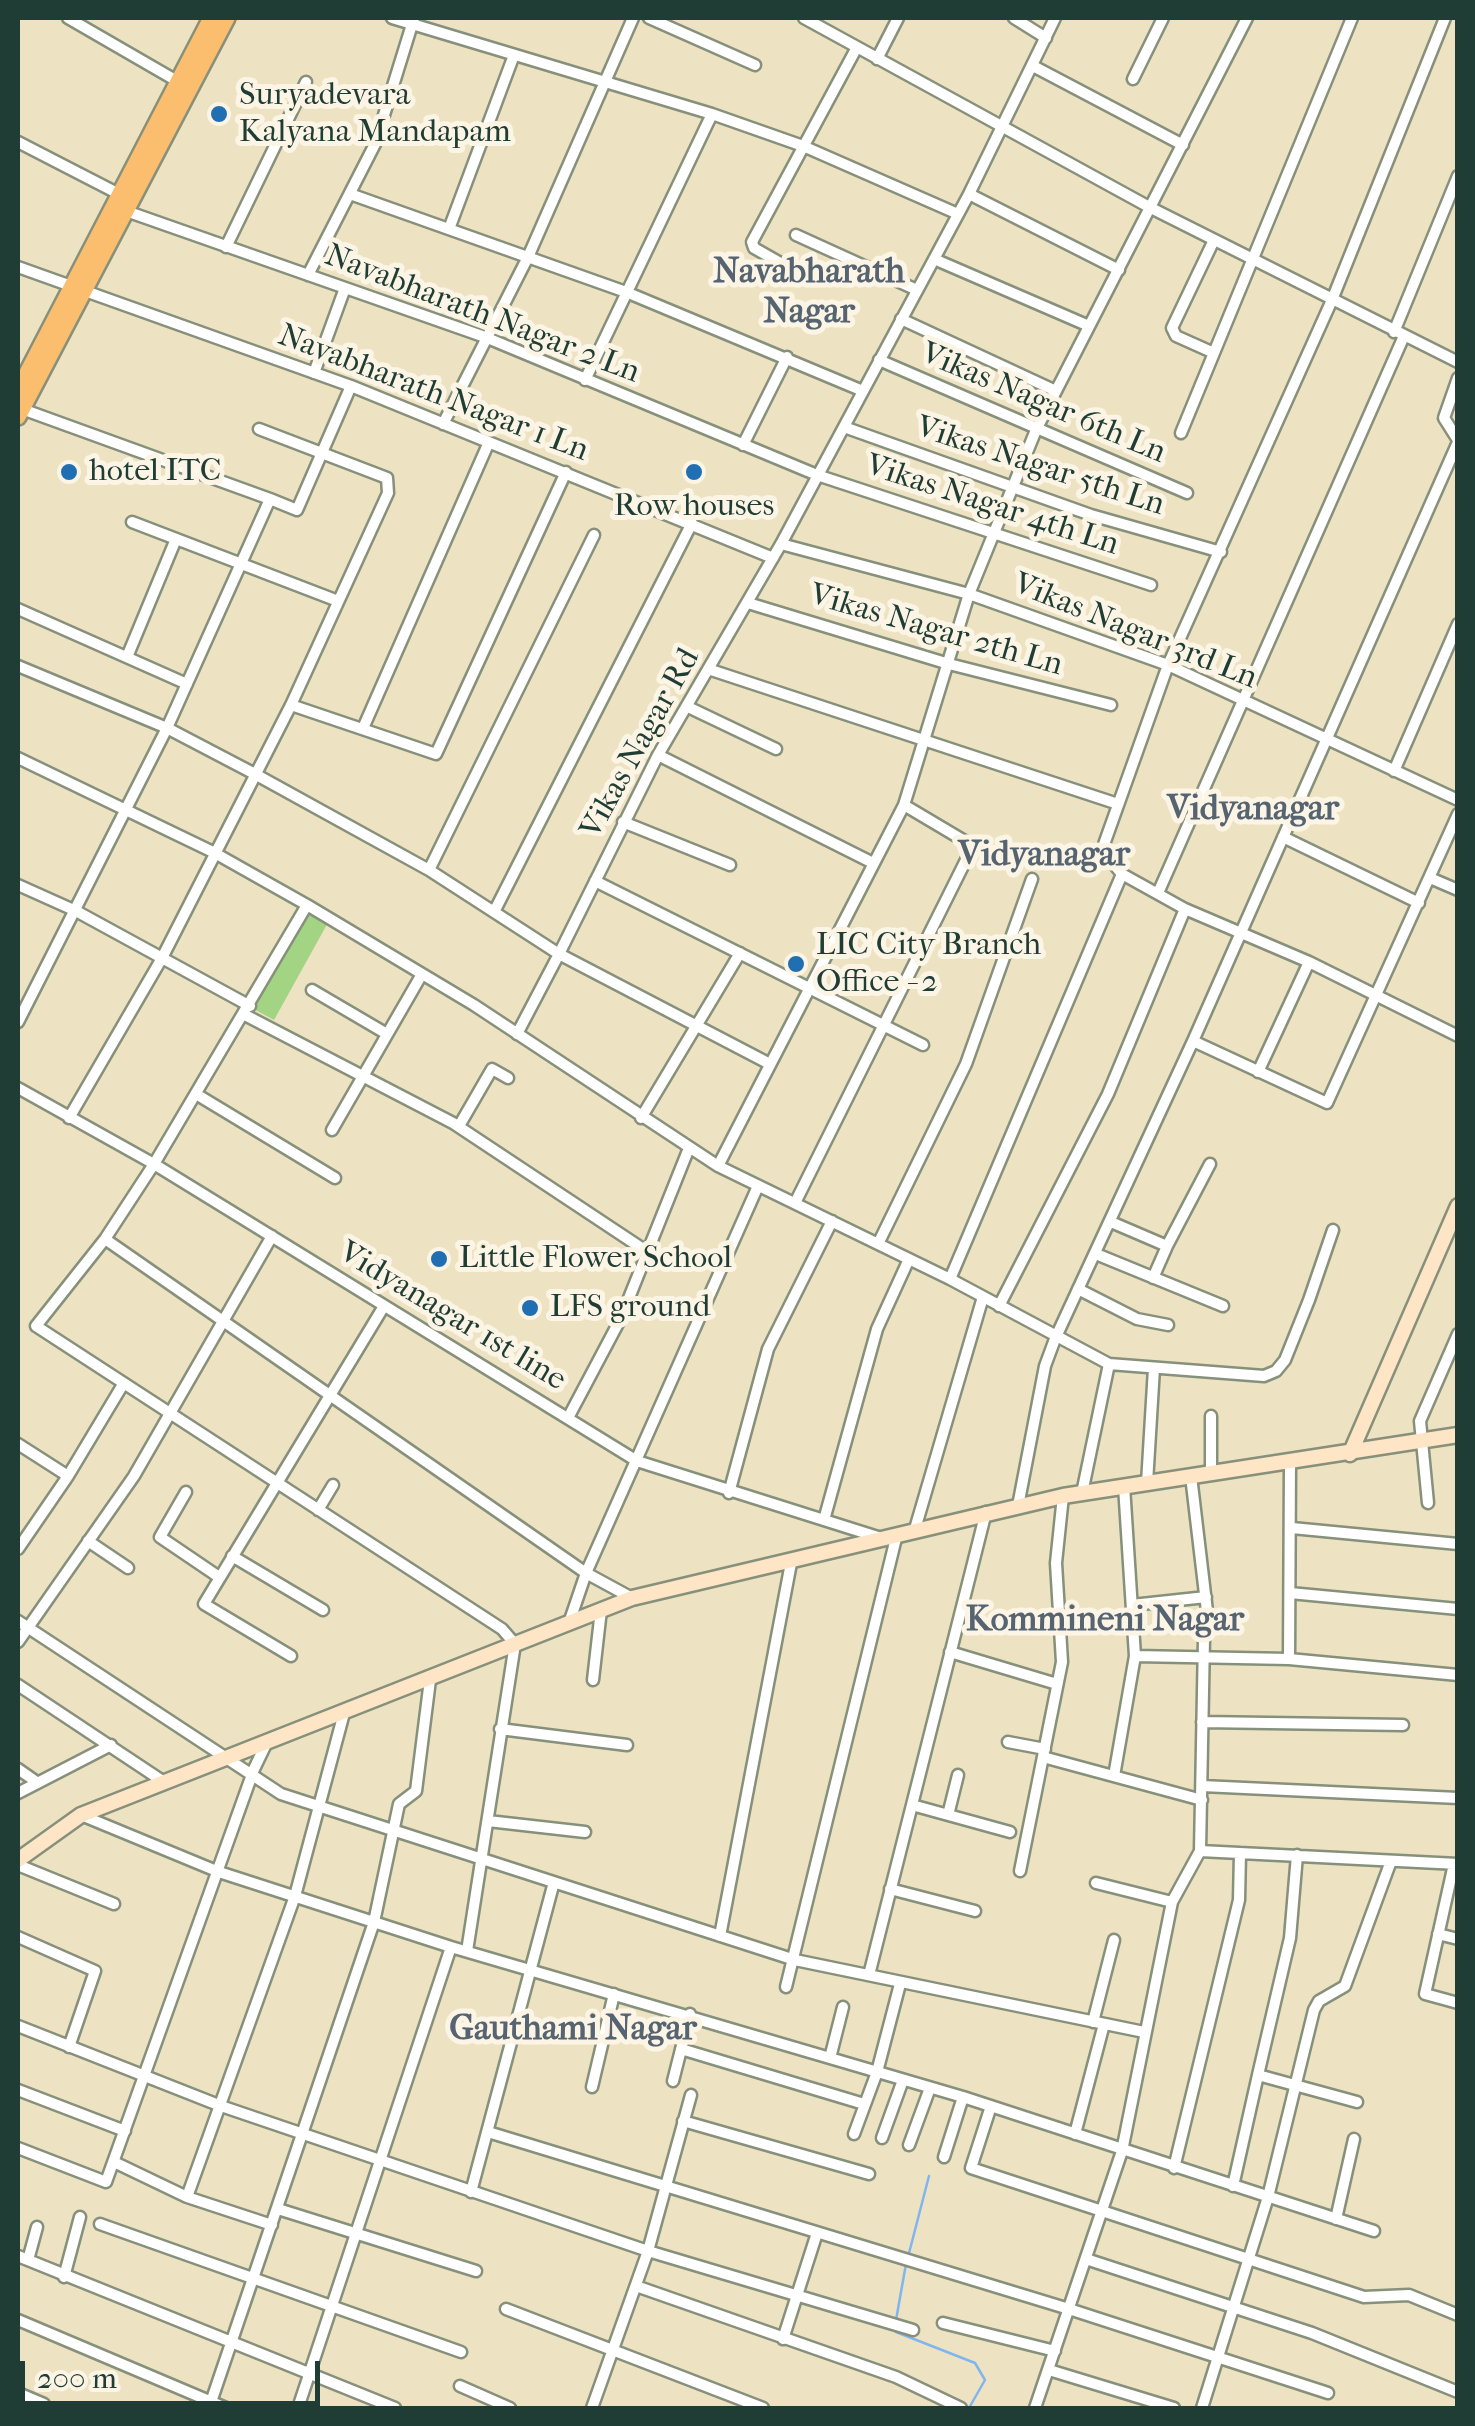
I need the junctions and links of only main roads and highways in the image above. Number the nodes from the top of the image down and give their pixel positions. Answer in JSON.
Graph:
{"nodes":[{"id":1,"x":212,"y":18,"type":"edge"},
{"id":2,"x":227,"y":18,"type":"edge"},
{"id":3,"x":77,"y":287,"type":"junction"},
{"id":4,"x":18,"y":390,"type":"edge"},
{"id":5,"x":20,"y":413,"type":"edge"}],
"edges":[{"from":1,"to":3,"type":"main road"},
{"from":2,"to":3,"type":"main road"},
{"from":3,"to":4,"type":"main road"},
{"from":3,"to":5,"type":"main road"}]}
